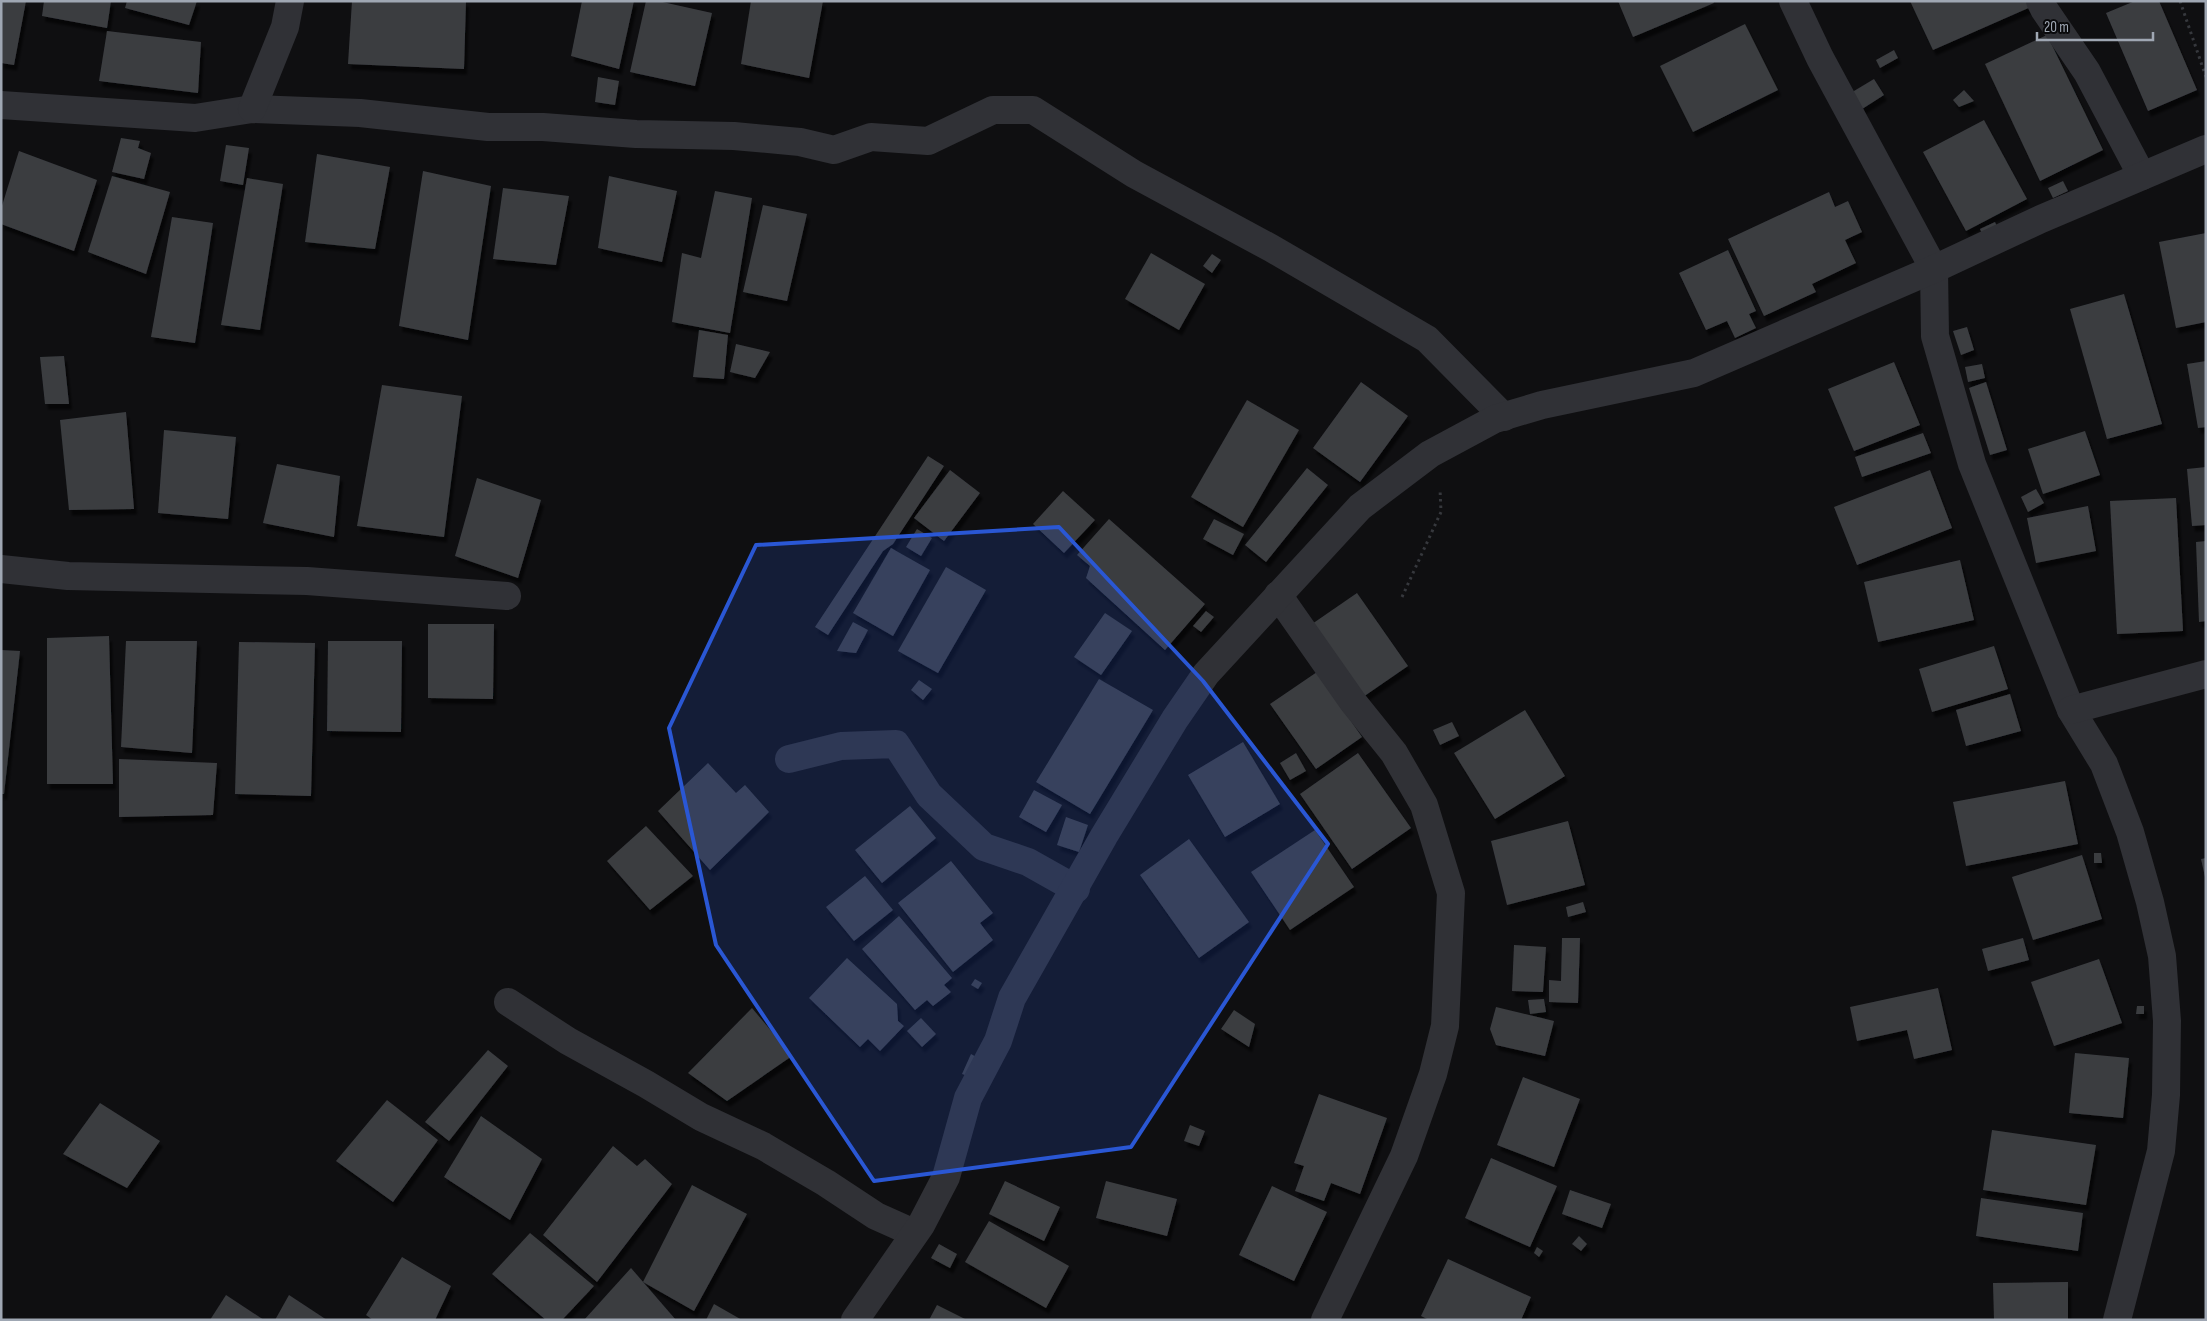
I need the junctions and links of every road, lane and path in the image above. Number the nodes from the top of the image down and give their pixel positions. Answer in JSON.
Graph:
{"nodes":[{"id":1,"x":290,"y":1,"type":"edge"},
{"id":2,"x":1793,"y":1,"type":"edge"},
{"id":3,"x":2040,"y":1,"type":"edge"},
{"id":4,"x":2180,"y":1,"type":"edge"},
{"id":5,"x":2206,"y":77,"type":"edge"},
{"id":6,"x":1,"y":105,"type":"edge"},
{"id":7,"x":252,"y":109,"type":"junction"},
{"id":8,"x":2206,"y":149,"type":"edge"},
{"id":9,"x":2142,"y":176,"type":"junction"},
{"id":10,"x":1934,"y":269,"type":"junction"},
{"id":11,"x":1504,"y":417,"type":"junction"},
{"id":12,"x":1427,"y":456,"type":"junction"},
{"id":13,"x":1,"y":569,"type":"edge"},
{"id":14,"x":1278,"y":595,"type":"junction"},
{"id":15,"x":507,"y":596,"type":"dead end"},
{"id":16,"x":1402,"y":597,"type":"dead end"},
{"id":17,"x":2206,"y":674,"type":"edge"},
{"id":18,"x":2071,"y":710,"type":"junction"},
{"id":19,"x":790,"y":759,"type":"dead end"},
{"id":20,"x":1076,"y":889,"type":"junction"},
{"id":21,"x":508,"y":1002,"type":"dead end"},
{"id":22,"x":914,"y":1233,"type":"junction"},
{"id":23,"x":855,"y":1320,"type":"edge"},
{"id":24,"x":1325,"y":1320,"type":"edge"},
{"id":25,"x":2117,"y":1320,"type":"edge"}],
"edges":[{"from":1,"to":7,"type":"street"},
{"from":2,"to":10,"type":"street"},
{"from":3,"to":9,"type":"street"},
{"from":4,"to":5,"type":"path"},
{"from":6,"to":7,"type":"street"},
{"from":7,"to":11,"type":"street"},
{"from":8,"to":9,"type":"street"},
{"from":9,"to":10,"type":"street"},
{"from":10,"to":11,"type":"street"},
{"from":10,"to":18,"type":"street"},
{"from":11,"to":12,"type":"street"},
{"from":12,"to":14,"type":"street"},
{"from":12,"to":16,"type":"path"},
{"from":13,"to":15,"type":"street"},
{"from":14,"to":20,"type":"street"},
{"from":14,"to":24,"type":"street"},
{"from":17,"to":18,"type":"street"},
{"from":18,"to":25,"type":"street"},
{"from":19,"to":20,"type":"street"},
{"from":20,"to":22,"type":"street"},
{"from":21,"to":22,"type":"street"},
{"from":22,"to":23,"type":"street"}]}
